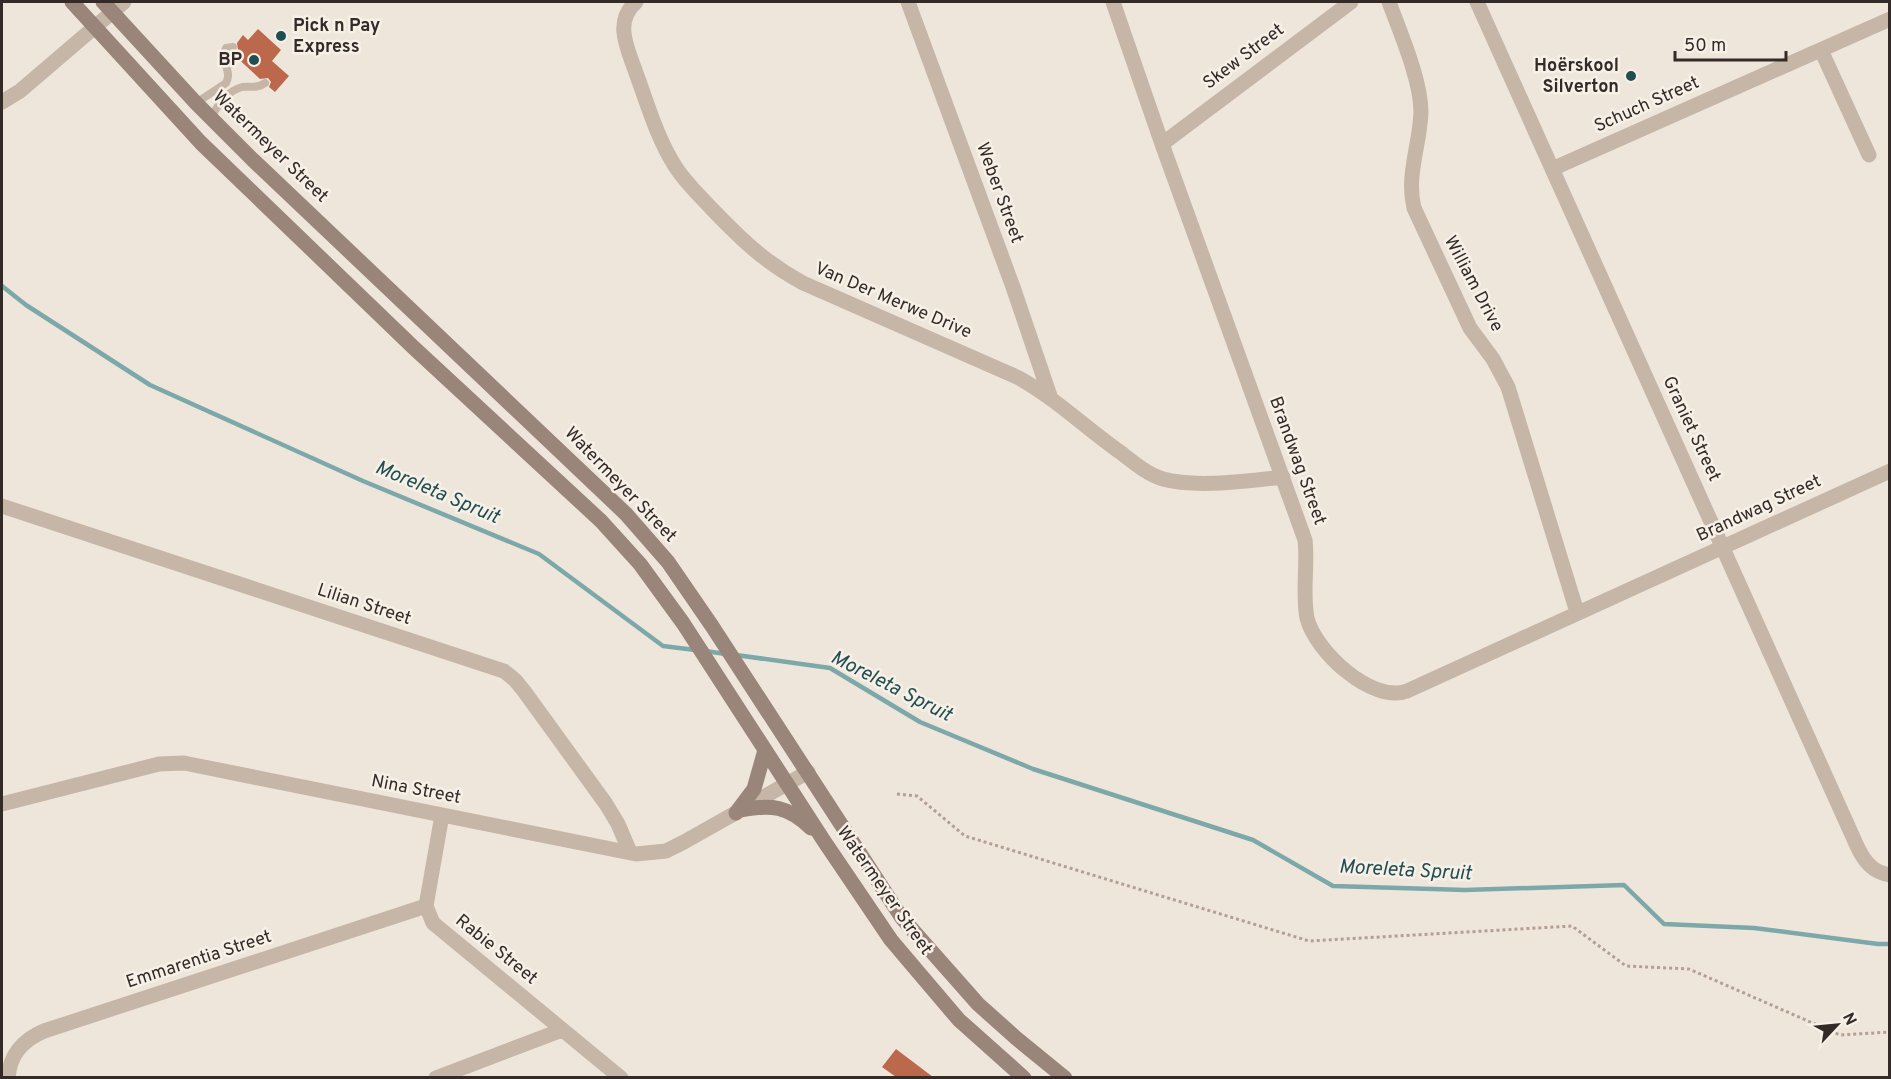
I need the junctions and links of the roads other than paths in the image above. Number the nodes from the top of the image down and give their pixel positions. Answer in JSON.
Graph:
{"nodes":[{"id":1,"x":72,"y":2,"type":"edge"},
{"id":2,"x":124,"y":2,"type":"edge"},
{"id":3,"x":636,"y":2,"type":"edge"},
{"id":4,"x":908,"y":2,"type":"edge"},
{"id":5,"x":1113,"y":2,"type":"edge"},
{"id":6,"x":1351,"y":2,"type":"edge"},
{"id":7,"x":1389,"y":2,"type":"edge"},
{"id":8,"x":1477,"y":2,"type":"edge"},
{"id":9,"x":108,"y":6,"type":"edge"},
{"id":10,"x":1890,"y":19,"type":"edge"},
{"id":11,"x":94,"y":27,"type":"junction"},
{"id":12,"x":233,"y":47,"type":"dead end"},
{"id":13,"x":1821,"y":50,"type":"junction"},
{"id":14,"x":265,"y":83,"type":"dead end"},
{"id":15,"x":2,"y":102,"type":"edge"},
{"id":16,"x":196,"y":103,"type":"junction"},
{"id":17,"x":211,"y":118,"type":"junction"},
{"id":18,"x":1162,"y":144,"type":"junction"},
{"id":19,"x":1869,"y":155,"type":"dead end"},
{"id":20,"x":1552,"y":169,"type":"junction"},
{"id":21,"x":1051,"y":399,"type":"junction"},
{"id":22,"x":1890,"y":471,"type":"edge"},
{"id":23,"x":1283,"y":477,"type":"junction"},
{"id":24,"x":2,"y":506,"type":"edge"},
{"id":25,"x":1723,"y":546,"type":"junction"},
{"id":26,"x":1577,"y":612,"type":"junction"},
{"id":27,"x":765,"y":750,"type":"junction"},
{"id":28,"x":808,"y":772,"type":"junction"},
{"id":29,"x":788,"y":784,"type":"junction"},
{"id":30,"x":2,"y":804,"type":"edge"},
{"id":31,"x":738,"y":812,"type":"junction"},
{"id":32,"x":442,"y":815,"type":"junction"},
{"id":33,"x":824,"y":841,"type":"junction"},
{"id":34,"x":630,"y":852,"type":"junction"},
{"id":35,"x":1890,"y":874,"type":"edge"},
{"id":36,"x":426,"y":906,"type":"junction"},
{"id":37,"x":562,"y":1030,"type":"junction"},
{"id":38,"x":8,"y":1077,"type":"edge"},
{"id":39,"x":436,"y":1077,"type":"edge"},
{"id":40,"x":621,"y":1077,"type":"edge"},
{"id":41,"x":1024,"y":1077,"type":"edge"},
{"id":42,"x":1065,"y":1077,"type":"edge"}],
"edges":[{"from":1,"to":11,"type":"main road","name":"Watermeyer Street"},
{"from":2,"to":9,"type":"street"},
{"from":3,"to":21,"type":"street","name":"Van Der Merwe Drive"},
{"from":4,"to":21,"type":"street","name":"Weber Street"},
{"from":5,"to":18,"type":"street","name":"Brandwag Street"},
{"from":6,"to":18,"type":"street","name":"Skew Street"},
{"from":7,"to":26,"type":"street","name":"William Drive"},
{"from":8,"to":20,"type":"street","name":"Graniet Street"},
{"from":9,"to":11,"type":"street"},
{"from":9,"to":16,"type":"main road","name":"Watermeyer Street"},
{"from":10,"to":13,"type":"street","name":"Schuch Street"},
{"from":11,"to":15,"type":"street"},
{"from":11,"to":27,"type":"main road","name":"Watermeyer Street"},
{"from":12,"to":16,"type":"lane"},
{"from":13,"to":19,"type":"street"},
{"from":13,"to":20,"type":"street","name":"Schuch Street"},
{"from":14,"to":17,"type":"lane"},
{"from":16,"to":17,"type":"main road","name":"Watermeyer Street"},
{"from":17,"to":28,"type":"main road","name":"Watermeyer Street"},
{"from":18,"to":23,"type":"street","name":"Brandwag Street"},
{"from":20,"to":25,"type":"street","name":"Graniet Street"},
{"from":21,"to":23,"type":"street","name":"Van Der Merwe Drive"},
{"from":22,"to":25,"type":"street","name":"Brandwag Street"},
{"from":23,"to":26,"type":"street","name":"Brandwag Street"},
{"from":24,"to":34,"type":"street","name":"Lilian Street"},
{"from":25,"to":26,"type":"street","name":"Brandwag Street"},
{"from":25,"to":35,"type":"street","name":"Graniet Street"},
{"from":27,"to":29,"type":"main road","name":"Watermeyer Street"},
{"from":27,"to":31,"type":"main road"},
{"from":28,"to":29,"type":"street","name":"Nina Street"},
{"from":28,"to":42,"type":"main road","name":"Watermeyer Street"},
{"from":29,"to":31,"type":"street","name":"Nina Street"},
{"from":29,"to":33,"type":"main road","name":"Watermeyer Street"},
{"from":30,"to":32,"type":"street","name":"Nina Street"},
{"from":31,"to":33,"type":"main road"},
{"from":31,"to":34,"type":"street","name":"Nina Street"},
{"from":32,"to":34,"type":"street","name":"Nina Street"},
{"from":32,"to":36,"type":"street"},
{"from":33,"to":41,"type":"main road","name":"Watermeyer Street"},
{"from":36,"to":37,"type":"street","name":"Rabie Street"},
{"from":36,"to":38,"type":"street","name":"Emmarentia Street"},
{"from":37,"to":39,"type":"street"},
{"from":37,"to":40,"type":"street","name":"Rabie Street"}]}
